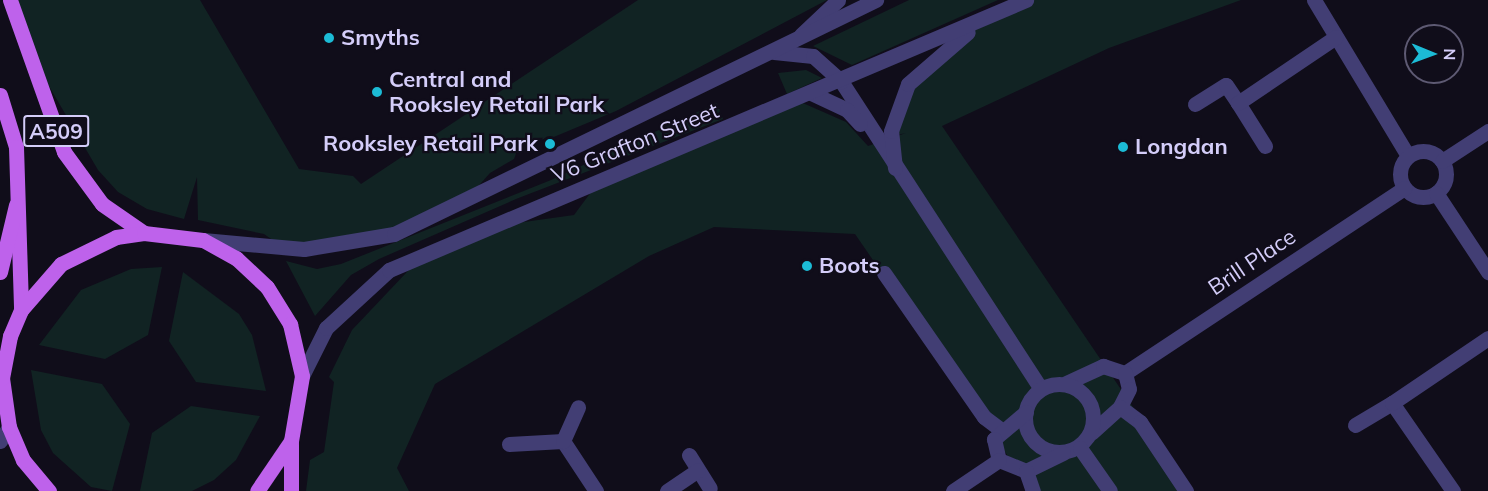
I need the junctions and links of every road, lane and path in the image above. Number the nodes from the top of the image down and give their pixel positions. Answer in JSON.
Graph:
{"nodes":[{"id":1,"x":10,"y":0,"type":"edge"},
{"id":2,"x":837,"y":0,"type":"edge"},
{"id":3,"x":876,"y":0,"type":"edge"},
{"id":4,"x":1026,"y":0,"type":"edge"},
{"id":5,"x":1314,"y":0,"type":"edge"},
{"id":6,"x":989,"y":16,"type":"junction"},
{"id":7,"x":1336,"y":37,"type":"junction"},
{"id":8,"x":796,"y":39,"type":"junction"},
{"id":9,"x":772,"y":53,"type":"junction"},
{"id":10,"x":841,"y":81,"type":"junction"},
{"id":11,"x":811,"y":93,"type":"junction"},
{"id":12,"x":0,"y":95,"type":"edge"},
{"id":13,"x":1238,"y":103,"type":"junction"},
{"id":14,"x":1195,"y":104,"type":"dead end"},
{"id":15,"x":1488,"y":131,"type":"edge"},
{"id":16,"x":877,"y":141,"type":"junction"},
{"id":17,"x":1265,"y":146,"type":"dead end"},
{"id":18,"x":1408,"y":156,"type":"junction"},
{"id":19,"x":1442,"y":161,"type":"junction"},
{"id":20,"x":895,"y":168,"type":"junction"},
{"id":21,"x":1404,"y":188,"type":"junction"},
{"id":22,"x":20,"y":194,"type":"junction"},
{"id":23,"x":1436,"y":194,"type":"junction"},
{"id":24,"x":144,"y":233,"type":"junction"},
{"id":25,"x":198,"y":239,"type":"junction"},
{"id":26,"x":0,"y":272,"type":"edge"},
{"id":27,"x":1488,"y":272,"type":"edge"},
{"id":28,"x":884,"y":273,"type":"dead end"},
{"id":29,"x":21,"y":310,"type":"junction"},
{"id":30,"x":1488,"y":338,"type":"edge"},
{"id":31,"x":1125,"y":373,"type":"junction"},
{"id":32,"x":302,"y":376,"type":"junction"},
{"id":33,"x":1066,"y":383,"type":"junction"},
{"id":34,"x":1041,"y":387,"type":"junction"},
{"id":35,"x":1392,"y":403,"type":"junction"},
{"id":36,"x":578,"y":407,"type":"dead end"},
{"id":37,"x":1120,"y":407,"type":"junction"},
{"id":38,"x":1026,"y":412,"type":"junction"},
{"id":39,"x":1355,"y":425,"type":"dead end"},
{"id":40,"x":9,"y":427,"type":"junction"},
{"id":41,"x":1000,"y":429,"type":"junction"},
{"id":42,"x":1092,"y":432,"type":"junction"},
{"id":43,"x":0,"y":441,"type":"edge"},
{"id":44,"x":291,"y":441,"type":"junction"},
{"id":45,"x":563,"y":441,"type":"junction"},
{"id":46,"x":509,"y":444,"type":"dead end"},
{"id":47,"x":1080,"y":448,"type":"junction"},
{"id":48,"x":1063,"y":453,"type":"junction"},
{"id":49,"x":688,"y":455,"type":"dead end"},
{"id":50,"x":999,"y":460,"type":"junction"},
{"id":51,"x":698,"y":470,"type":"junction"},
{"id":52,"x":1026,"y":471,"type":"junction"},
{"id":53,"x":710,"y":488,"type":"dead end"},
{"id":54,"x":49,"y":491,"type":"edge"},
{"id":55,"x":257,"y":491,"type":"edge"},
{"id":56,"x":291,"y":491,"type":"edge"},
{"id":57,"x":596,"y":491,"type":"edge"},
{"id":58,"x":667,"y":491,"type":"edge"},
{"id":59,"x":953,"y":491,"type":"edge"},
{"id":60,"x":1033,"y":491,"type":"edge"},
{"id":61,"x":1110,"y":491,"type":"edge"},
{"id":62,"x":1186,"y":491,"type":"edge"},
{"id":63,"x":1453,"y":491,"type":"edge"}],
"edges":[{"from":1,"to":24,"type":"main road","number":"A509"},
{"from":2,"to":8,"type":"street"},
{"from":3,"to":8,"type":"street","name":"V6 Grafton Street"},
{"from":4,"to":6,"type":"street","name":"V6 Grafton Street"},
{"from":5,"to":7,"type":"street"},
{"from":6,"to":10,"type":"street","name":"V6 Grafton Street"},
{"from":6,"to":20,"type":"street"},
{"from":7,"to":13,"type":"street"},
{"from":7,"to":18,"type":"street"},
{"from":8,"to":9,"type":"street","name":"V6 Grafton Street"},
{"from":9,"to":10,"type":"street"},
{"from":9,"to":25,"type":"street","name":"V6 Grafton Street"},
{"from":10,"to":11,"type":"street","name":"V6 Grafton Street"},
{"from":10,"to":16,"type":"street"},
{"from":11,"to":16,"type":"street"},
{"from":11,"to":32,"type":"street","name":"V6 Grafton Street"},
{"from":12,"to":22,"type":"main road","number":"A509"},
{"from":13,"to":14,"type":"street"},
{"from":13,"to":17,"type":"street"},
{"from":15,"to":19,"type":"street"},
{"from":16,"to":20,"type":"street"},
{"from":18,"to":19,"type":"street"},
{"from":18,"to":21,"type":"street"},
{"from":19,"to":23,"type":"street"},
{"from":20,"to":34,"type":"street"},
{"from":21,"to":23,"type":"street"},
{"from":21,"to":31,"type":"street","name":"Brill Place"},
{"from":22,"to":26,"type":"main road"},
{"from":22,"to":29,"type":"main road","number":"A509"},
{"from":23,"to":27,"type":"street"},
{"from":24,"to":25,"type":"main road","number":"A509"},
{"from":24,"to":29,"type":"main road","number":"A509"},
{"from":25,"to":32,"type":"main road","number":"A509"},
{"from":28,"to":41,"type":"street"},
{"from":29,"to":40,"type":"main road","number":"A509"},
{"from":30,"to":35,"type":"street"},
{"from":31,"to":33,"type":"street"},
{"from":31,"to":37,"type":"street"},
{"from":32,"to":44,"type":"main road","number":"A509"},
{"from":33,"to":34,"type":"street"},
{"from":33,"to":42,"type":"street"},
{"from":34,"to":38,"type":"street"},
{"from":35,"to":39,"type":"street"},
{"from":35,"to":63,"type":"street"},
{"from":36,"to":45,"type":"street"},
{"from":37,"to":42,"type":"street"},
{"from":37,"to":62,"type":"street"},
{"from":38,"to":41,"type":"street"},
{"from":38,"to":48,"type":"street"},
{"from":40,"to":43,"type":"street"},
{"from":40,"to":54,"type":"main road","number":"A509"},
{"from":41,"to":50,"type":"street"},
{"from":42,"to":47,"type":"street"},
{"from":44,"to":55,"type":"main road","number":"A509"},
{"from":44,"to":56,"type":"main road","number":"A509"},
{"from":45,"to":46,"type":"street"},
{"from":45,"to":57,"type":"street"},
{"from":47,"to":48,"type":"street"},
{"from":47,"to":61,"type":"street"},
{"from":48,"to":52,"type":"street"},
{"from":49,"to":51,"type":"street"},
{"from":50,"to":52,"type":"street"},
{"from":50,"to":59,"type":"street"},
{"from":51,"to":53,"type":"street"},
{"from":51,"to":58,"type":"street"},
{"from":52,"to":60,"type":"street"}]}
